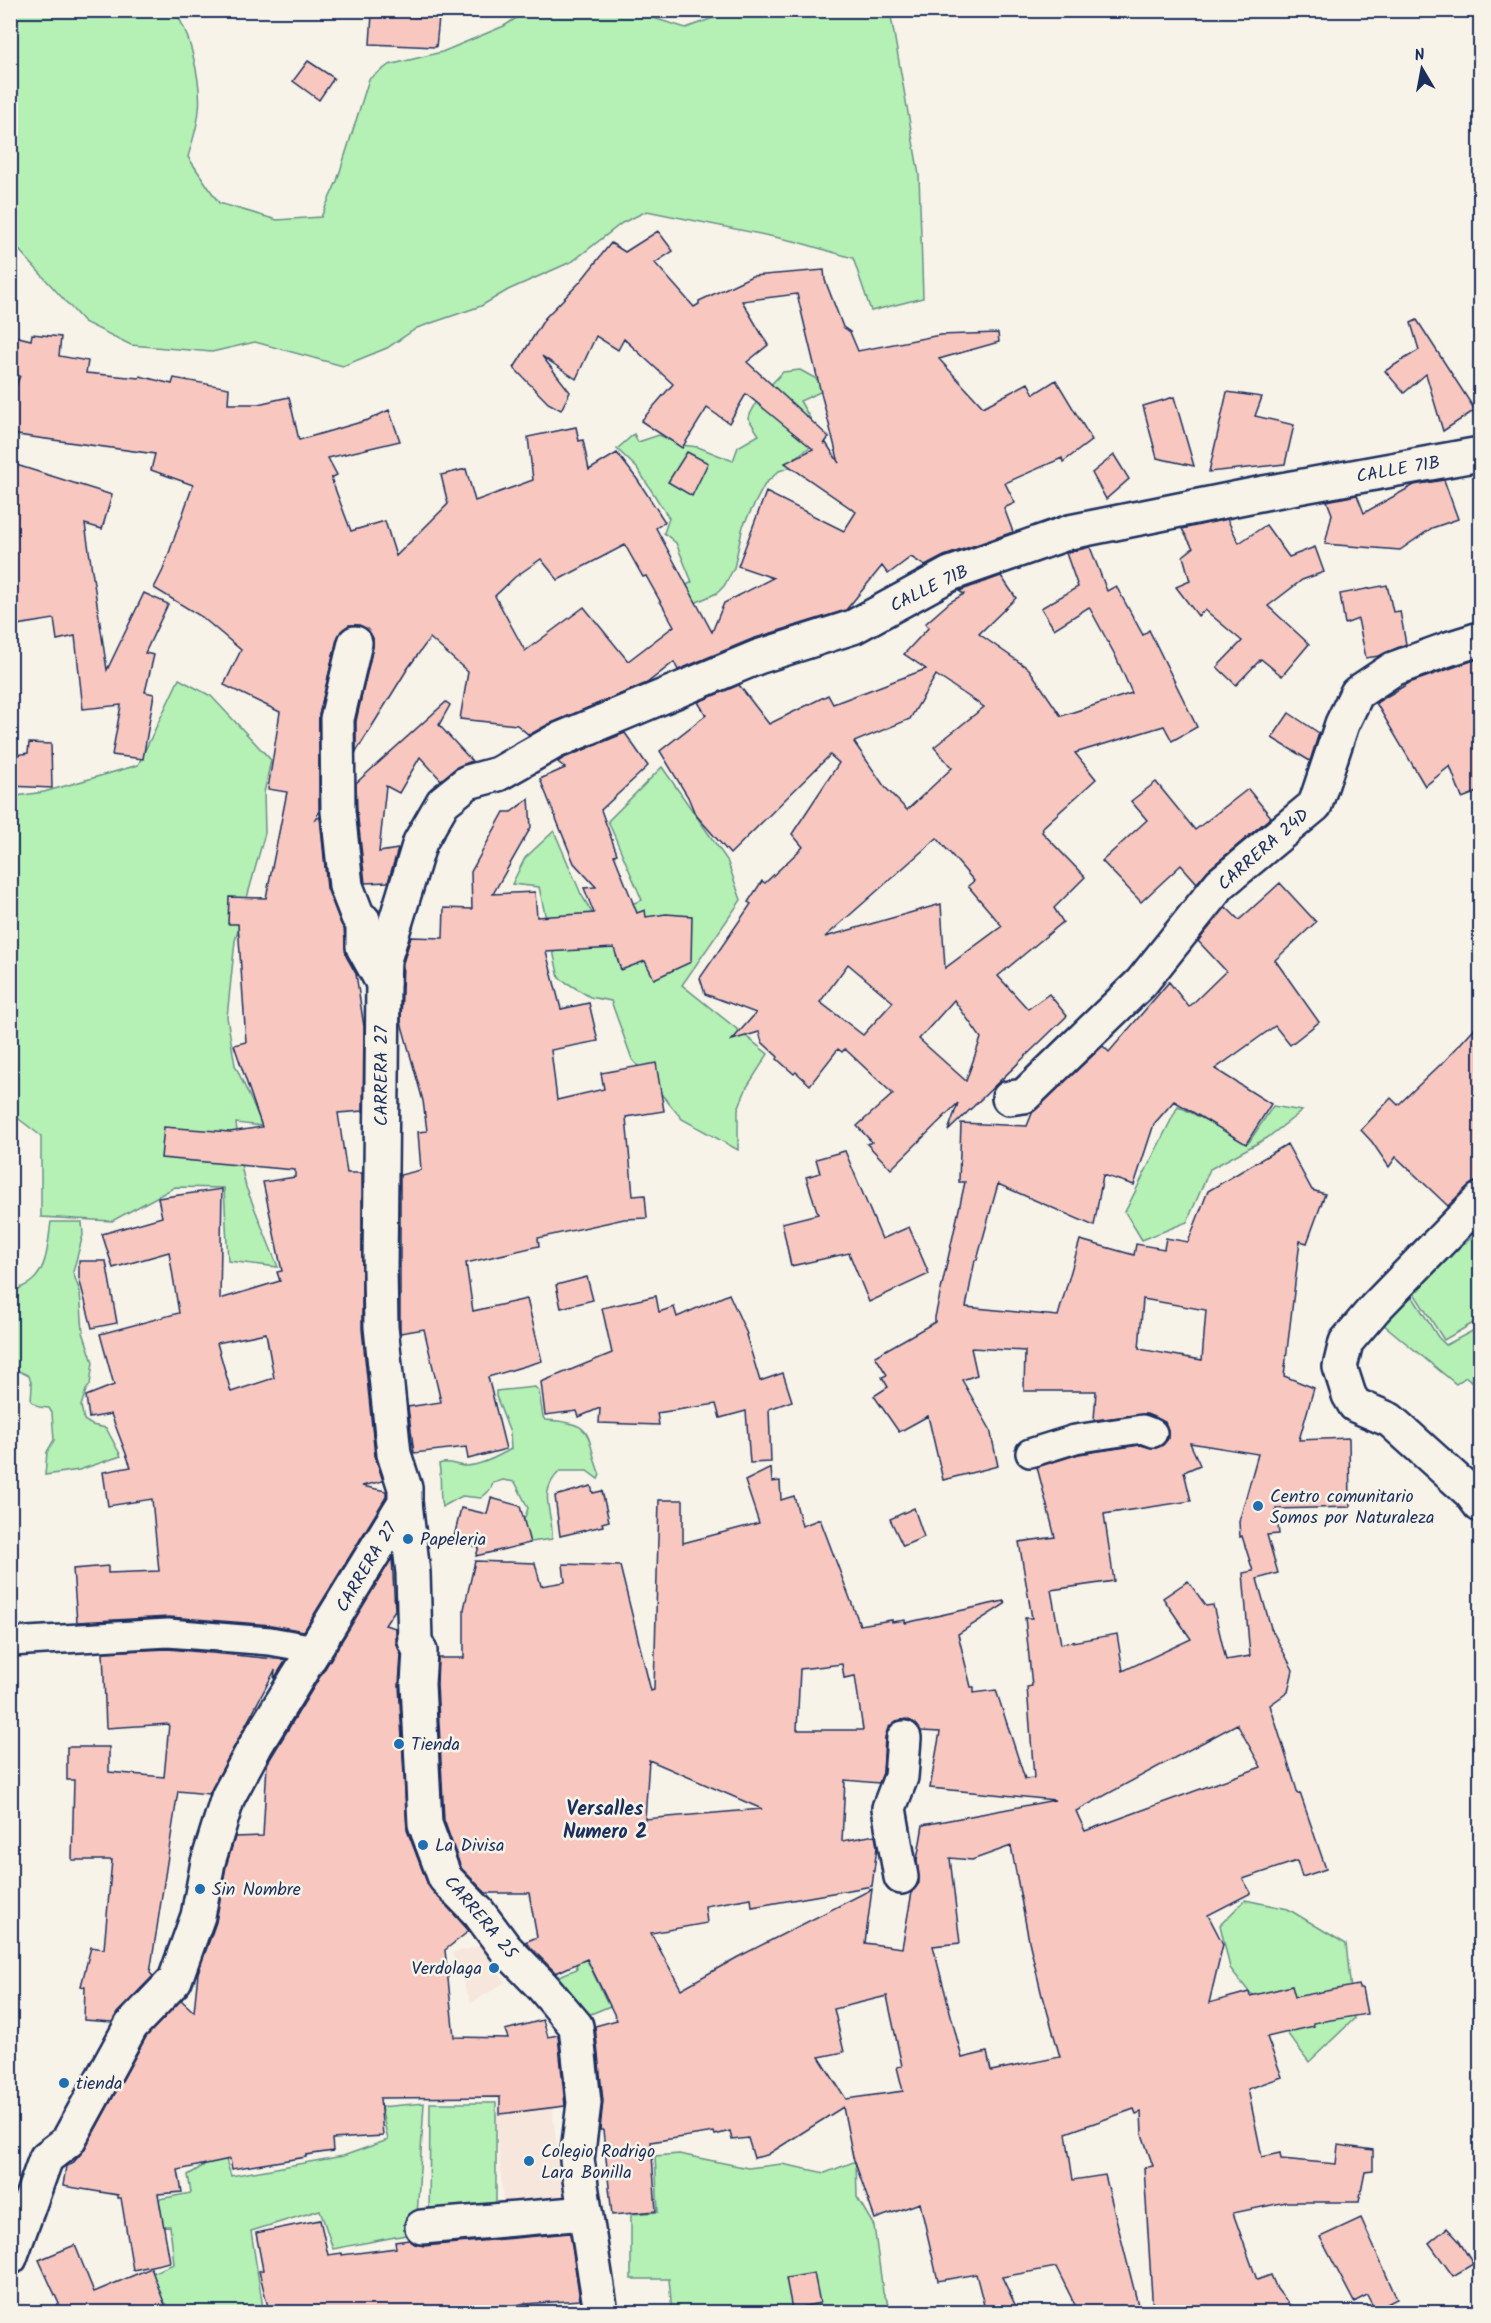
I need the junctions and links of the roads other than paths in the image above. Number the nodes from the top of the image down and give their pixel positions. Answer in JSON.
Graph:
{"nodes":[{"id":1,"x":1480,"y":454,"type":"edge"},
{"id":2,"x":1480,"y":639,"type":"edge"},
{"id":3,"x":355,"y":643,"type":"dead end"},
{"id":4,"x":443,"y":802,"type":"joint"},
{"id":5,"x":382,"y":983,"type":"junction"},
{"id":6,"x":1009,"y":1098,"type":"dead end"},
{"id":7,"x":1480,"y":1200,"type":"edge"},
{"id":8,"x":1153,"y":1433,"type":"dead end"},
{"id":9,"x":1030,"y":1453,"type":"dead end"},
{"id":10,"x":405,"y":1502,"type":"junction"},
{"id":11,"x":1480,"y":1505,"type":"edge"},
{"id":12,"x":10,"y":1642,"type":"edge"},
{"id":13,"x":315,"y":1649,"type":"junction"},
{"id":14,"x":904,"y":1738,"type":"dead end"},
{"id":15,"x":901,"y":1877,"type":"dead end"},
{"id":16,"x":585,"y":2213,"type":"junction"},
{"id":17,"x":423,"y":2227,"type":"dead end"},
{"id":18,"x":10,"y":2259,"type":"edge"},
{"id":19,"x":601,"y":2313,"type":"edge"}],
"edges":[{"from":1,"to":4,"type":"street","name":"CALLE 71B"},
{"from":2,"to":6,"type":"street","name":"CARRERA 24D"},
{"from":3,"to":5,"type":"street"},
{"from":4,"to":5,"type":"street","name":"CARRERA 27"},
{"from":5,"to":10,"type":"street","name":"CARRERA 27"},
{"from":7,"to":11,"type":"street"},
{"from":8,"to":9,"type":"street"},
{"from":10,"to":13,"type":"street","name":"CARRERA 27"},
{"from":10,"to":16,"type":"street","name":"CARRERA 25"},
{"from":12,"to":13,"type":"street"},
{"from":13,"to":18,"type":"street","name":"CARRERA 27"},
{"from":14,"to":15,"type":"street"},
{"from":16,"to":17,"type":"street"},
{"from":16,"to":19,"type":"street","name":"CARRERA 25"}]}
